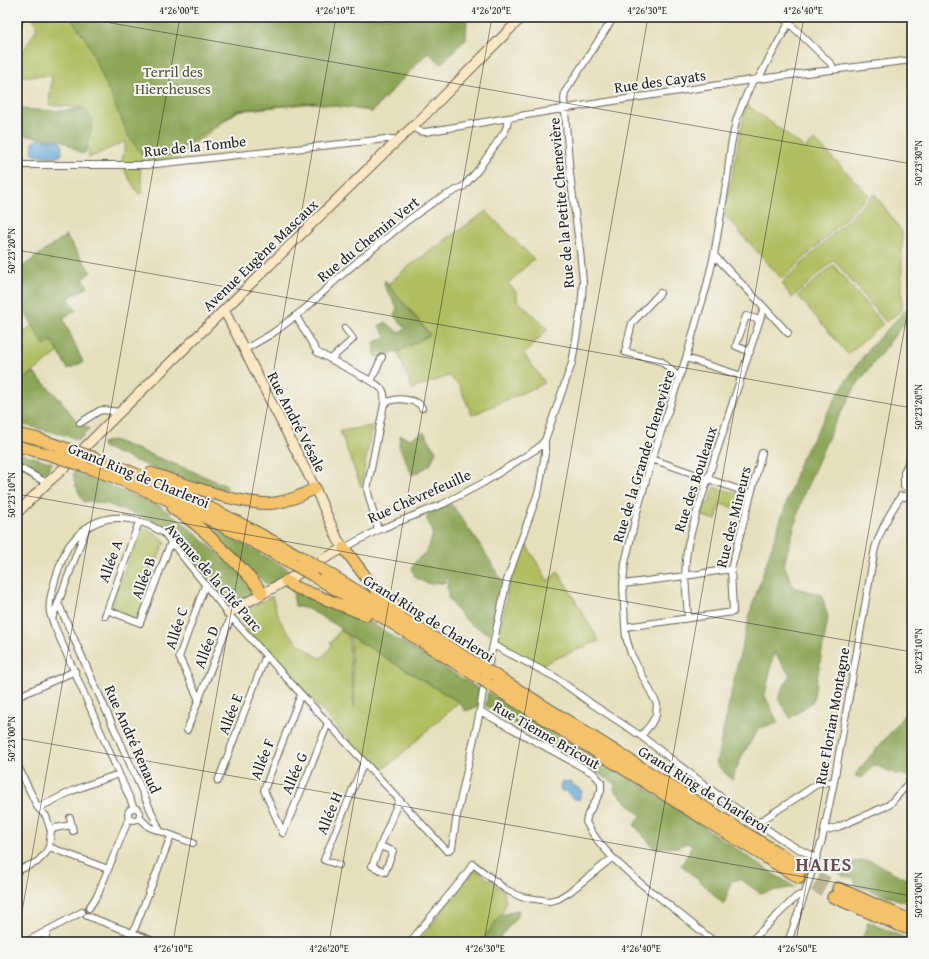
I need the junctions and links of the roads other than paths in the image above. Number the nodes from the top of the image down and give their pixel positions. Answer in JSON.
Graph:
{"nodes":[{"id":1,"x":522,"y":17,"type":"edge"},
{"id":2,"x":614,"y":17,"type":"edge"},
{"id":3,"x":781,"y":17,"type":"edge"},
{"id":4,"x":794,"y":17,"type":"edge"},
{"id":5,"x":789,"y":23,"type":"junction"},
{"id":6,"x":912,"y":60,"type":"edge"},
{"id":7,"x":833,"y":70,"type":"junction"},
{"id":8,"x":755,"y":79,"type":"junction"},
{"id":9,"x":566,"y":108,"type":"junction"},
{"id":10,"x":508,"y":118,"type":"junction"},
{"id":11,"x":413,"y":127,"type":"junction"},
{"id":12,"x":375,"y":140,"type":"junction"},
{"id":13,"x":394,"y":145,"type":"junction"},
{"id":14,"x":17,"y":165,"type":"edge"},
{"id":15,"x":714,"y":255,"type":"junction"},
{"id":16,"x":660,"y":293,"type":"dead end"},
{"id":17,"x":764,"y":307,"type":"junction"},
{"id":18,"x":224,"y":310,"type":"junction"},
{"id":19,"x":296,"y":316,"type":"junction"},
{"id":20,"x":760,"y":320,"type":"junction"},
{"id":21,"x":345,"y":328,"type":"dead end"},
{"id":22,"x":788,"y":333,"type":"dead end"},
{"id":23,"x":244,"y":350,"type":"junction"},
{"id":24,"x":750,"y":352,"type":"junction"},
{"id":25,"x":382,"y":357,"type":"dead end"},
{"id":26,"x":686,"y":358,"type":"junction"},
{"id":27,"x":331,"y":360,"type":"junction"},
{"id":28,"x":742,"y":376,"type":"junction"},
{"id":29,"x":679,"y":377,"type":"junction"},
{"id":30,"x":371,"y":381,"type":"junction"},
{"id":31,"x":384,"y":404,"type":"junction"},
{"id":32,"x":422,"y":408,"type":"dead end"},
{"id":33,"x":120,"y":412,"type":"junction"},
{"id":34,"x":80,"y":423,"type":"dead end"},
{"id":35,"x":17,"y":434,"type":"edge"},
{"id":36,"x":545,"y":440,"type":"junction"},
{"id":37,"x":17,"y":446,"type":"edge"},
{"id":38,"x":762,"y":453,"type":"dead end"},
{"id":39,"x":912,"y":454,"type":"edge"},
{"id":40,"x":652,"y":459,"type":"junction"},
{"id":41,"x":17,"y":467,"type":"edge"},
{"id":42,"x":125,"y":469,"type":"junction"},
{"id":43,"x":708,"y":479,"type":"junction"},
{"id":44,"x":47,"y":483,"type":"junction"},
{"id":45,"x":904,"y":486,"type":"junction"},
{"id":46,"x":315,"y":488,"type":"junction"},
{"id":47,"x":911,"y":492,"type":"edge"},
{"id":48,"x":154,"y":494,"type":"junction"},
{"id":49,"x":751,"y":494,"type":"junction"},
{"id":50,"x":901,"y":496,"type":"junction"},
{"id":51,"x":17,"y":513,"type":"edge"},
{"id":52,"x":139,"y":522,"type":"junction"},
{"id":53,"x":87,"y":528,"type":"junction"},
{"id":54,"x":378,"y":530,"type":"junction"},
{"id":55,"x":170,"y":542,"type":"junction"},
{"id":56,"x":344,"y":548,"type":"junction"},
{"id":57,"x":322,"y":565,"type":"junction"},
{"id":58,"x":731,"y":569,"type":"junction"},
{"id":59,"x":298,"y":574,"type":"dead end"},
{"id":60,"x":685,"y":576,"type":"junction"},
{"id":61,"x":286,"y":581,"type":"junction"},
{"id":62,"x":623,"y":584,"type":"junction"},
{"id":63,"x":205,"y":585,"type":"junction"},
{"id":64,"x":262,"y":593,"type":"junction"},
{"id":65,"x":58,"y":603,"type":"junction"},
{"id":66,"x":230,"y":615,"type":"junction"},
{"id":67,"x":688,"y":618,"type":"junction"},
{"id":68,"x":52,"y":619,"type":"junction"},
{"id":69,"x":390,"y":622,"type":"junction"},
{"id":70,"x":140,"y":623,"type":"joint"},
{"id":71,"x":625,"y":627,"type":"junction"},
{"id":72,"x":418,"y":628,"type":"junction"},
{"id":73,"x":494,"y":645,"type":"junction"},
{"id":74,"x":266,"y":656,"type":"junction"},
{"id":75,"x":75,"y":671,"type":"junction"},
{"id":76,"x":487,"y":677,"type":"junction"},
{"id":77,"x":192,"y":685,"type":"junction"},
{"id":78,"x":205,"y":685,"type":"junction"},
{"id":79,"x":301,"y":694,"type":"junction"},
{"id":80,"x":17,"y":697,"type":"edge"},
{"id":81,"x":199,"y":700,"type":"junction"},
{"id":82,"x":480,"y":711,"type":"junction"},
{"id":83,"x":328,"y":724,"type":"junction"},
{"id":84,"x":187,"y":730,"type":"dead end"},
{"id":85,"x":118,"y":735,"type":"junction"},
{"id":86,"x":641,"y":736,"type":"junction"},
{"id":87,"x":105,"y":741,"type":"junction"},
{"id":88,"x":364,"y":762,"type":"junction"},
{"id":89,"x":18,"y":767,"type":"edge"},
{"id":90,"x":119,"y":774,"type":"junction"},
{"id":91,"x":912,"y":779,"type":"edge"},
{"id":92,"x":218,"y":781,"type":"dead end"},
{"id":93,"x":834,"y":782,"type":"junction"},
{"id":94,"x":399,"y":800,"type":"junction"},
{"id":95,"x":38,"y":808,"type":"junction"},
{"id":96,"x":134,"y":808,"type":"junction"},
{"id":97,"x":139,"y":817,"type":"junction"},
{"id":98,"x":129,"y":818,"type":"junction"},
{"id":99,"x":758,"y":823,"type":"junction"},
{"id":100,"x":71,"y":825,"type":"dead end"},
{"id":101,"x":50,"y":829,"type":"junction"},
{"id":102,"x":160,"y":831,"type":"junction"},
{"id":103,"x":824,"y":831,"type":"junction"},
{"id":104,"x":283,"y":833,"type":"joint"},
{"id":105,"x":171,"y":836,"type":"junction"},
{"id":106,"x":193,"y":843,"type":"dead end"},
{"id":107,"x":380,"y":846,"type":"dead end"},
{"id":108,"x":49,"y":847,"type":"junction"},
{"id":109,"x":447,"y":852,"type":"joint"},
{"id":110,"x":612,"y":858,"type":"junction"},
{"id":111,"x":816,"y":858,"type":"junction"},
{"id":112,"x":339,"y":865,"type":"dead end"},
{"id":113,"x":108,"y":870,"type":"junction"},
{"id":114,"x":17,"y":871,"type":"edge"},
{"id":115,"x":802,"y":874,"type":"tunnel mouth"},
{"id":116,"x":804,"y":896,"type":"junction"},
{"id":117,"x":861,"y":898,"type":"junction"},
{"id":118,"x":869,"y":913,"type":"junction"},
{"id":119,"x":912,"y":913,"type":"edge"},
{"id":120,"x":84,"y":914,"type":"junction"},
{"id":121,"x":912,"y":920,"type":"edge"},
{"id":122,"x":48,"y":930,"type":"junction"},
{"id":123,"x":912,"y":930,"type":"edge"},
{"id":124,"x":133,"y":933,"type":"junction"},
{"id":125,"x":912,"y":938,"type":"edge"},
{"id":126,"x":151,"y":940,"type":"dead end"},
{"id":127,"x":26,"y":942,"type":"edge"},
{"id":128,"x":44,"y":942,"type":"edge"},
{"id":129,"x":410,"y":942,"type":"edge"},
{"id":130,"x":715,"y":942,"type":"edge"},
{"id":131,"x":750,"y":942,"type":"edge"},
{"id":132,"x":788,"y":942,"type":"edge"}],
"edges":[{"from":1,"to":11,"type":"main road","name":"Avenue Eugène Mascaux"},
{"from":2,"to":9,"type":"street","name":"Rue de la Petite Chenevière"},
{"from":3,"to":5,"type":"street"},
{"from":4,"to":5,"type":"street","name":"Rue de la Grande Chenevière"},
{"from":5,"to":7,"type":"street"},
{"from":5,"to":8,"type":"street","name":"Rue de la Grande Chenevière"},
{"from":6,"to":7,"type":"street","name":"Rue des Cayats"},
{"from":7,"to":8,"type":"street","name":"Rue des Cayats"},
{"from":8,"to":9,"type":"street","name":"Rue des Cayats"},
{"from":8,"to":15,"type":"street","name":"Rue de la Grande Chenevière"},
{"from":9,"to":10,"type":"street","name":"Rue des Cayats"},
{"from":9,"to":36,"type":"street","name":"Rue de la Petite Chenevière"},
{"from":10,"to":11,"type":"street","name":"Rue des Cayats"},
{"from":10,"to":19,"type":"street","name":"Rue du Chemin Vert"},
{"from":11,"to":13,"type":"main road","name":"Avenue Eugène Mascaux"},
{"from":12,"to":13,"type":"street"},
{"from":12,"to":13,"type":"street","name":"Rue de la Tombe"},
{"from":12,"to":14,"type":"street","name":"Rue de la Tombe"},
{"from":13,"to":18,"type":"main road","name":"Avenue Eugène Mascaux"},
{"from":15,"to":17,"type":"street"},
{"from":15,"to":26,"type":"street","name":"Rue de la Grande Chenevière"},
{"from":16,"to":29,"type":"street"},
{"from":17,"to":20,"type":"street","name":"Rue des Bouleaux"},
{"from":17,"to":22,"type":"street"},
{"from":18,"to":23,"type":"main road","name":"Rue André Vésale"},
{"from":18,"to":33,"type":"main road","name":"Avenue Eugène Mascaux"},
{"from":19,"to":23,"type":"street","name":"Rue du Chemin Vert"},
{"from":19,"to":27,"type":"street"},
{"from":20,"to":24,"type":"street","name":"Rue des Bouleaux"},
{"from":20,"to":24,"type":"street"},
{"from":21,"to":27,"type":"street"},
{"from":23,"to":46,"type":"main road","name":"Rue André Vésale"},
{"from":24,"to":28,"type":"street","name":"Rue des Bouleaux"},
{"from":25,"to":30,"type":"street"},
{"from":26,"to":28,"type":"street"},
{"from":26,"to":29,"type":"street","name":"Rue de la Grande Chenevière"},
{"from":27,"to":30,"type":"street"},
{"from":28,"to":43,"type":"street","name":"Rue des Bouleaux"},
{"from":29,"to":40,"type":"street","name":"Rue de la Grande Chenevière"},
{"from":30,"to":31,"type":"street"},
{"from":31,"to":32,"type":"street"},
{"from":31,"to":54,"type":"street"},
{"from":33,"to":34,"type":"street"},
{"from":33,"to":44,"type":"main road","name":"Avenue Eugène Mascaux"},
{"from":35,"to":42,"type":"highway","name":"Grand Ring de Charleroi","bridge":true},
{"from":36,"to":54,"type":"street","name":"Rue Chèvrefeuille"},
{"from":36,"to":73,"type":"street","name":"Rue de la Petite Chenevière"},
{"from":37,"to":48,"type":"highway","name":"Grand Ring de Charleroi","bridge":true},
{"from":38,"to":49,"type":"street","name":"Rue des Mineurs"},
{"from":39,"to":45,"type":"street"},
{"from":40,"to":43,"type":"street"},
{"from":40,"to":62,"type":"street","name":"Rue de la Grande Chenevière"},
{"from":41,"to":44,"type":"street"},
{"from":42,"to":46,"type":"highway"},
{"from":42,"to":57,"type":"highway","name":"Grand Ring de Charleroi","bridge":true},
{"from":43,"to":49,"type":"street"},
{"from":43,"to":60,"type":"street","name":"Rue des Bouleaux"},
{"from":44,"to":51,"type":"main road","name":"Avenue Eugène Mascaux"},
{"from":45,"to":47,"type":"street"},
{"from":45,"to":50,"type":"street"},
{"from":46,"to":56,"type":"main road","name":"Rue André Vésale"},
{"from":47,"to":50,"type":"street"},
{"from":48,"to":64,"type":"highway"},
{"from":48,"to":69,"type":"highway","name":"Grand Ring de Charleroi","bridge":true},
{"from":49,"to":58,"type":"street","name":"Rue des Mineurs"},
{"from":50,"to":93,"type":"street","name":"Rue Florian Montagne"},
{"from":52,"to":53,"type":"street","name":"Avenue de la Cité Parc"},
{"from":52,"to":55,"type":"street","name":"Avenue de la Cité Parc"},
{"from":52,"to":70,"type":"street","name":"Allée A"},
{"from":53,"to":65,"type":"street"},
{"from":53,"to":68,"type":"street","name":"Avenue de la Cité Parc"},
{"from":54,"to":56,"type":"street","name":"Rue Chèvrefeuille"},
{"from":55,"to":63,"type":"street","name":"Avenue de la Cité Parc"},
{"from":55,"to":70,"type":"street","name":"Allée B"},
{"from":56,"to":57,"type":"main road","name":"Rue Chèvrefeuille"},
{"from":56,"to":72,"type":"highway"},
{"from":57,"to":72,"type":"highway","name":"Grand Ring de Charleroi"},
{"from":58,"to":60,"type":"street"},
{"from":58,"to":67,"type":"street","name":"Rue des Mineurs"},
{"from":59,"to":61,"type":"main road"},
{"from":60,"to":62,"type":"street"},
{"from":60,"to":67,"type":"street","name":"Rue des Bouleaux"},
{"from":61,"to":64,"type":"main road"},
{"from":61,"to":69,"type":"highway"},
{"from":62,"to":71,"type":"street","name":"Rue de la Grande Chenevière"},
{"from":63,"to":66,"type":"street","name":"Avenue de la Cité Parc"},
{"from":63,"to":77,"type":"street","name":"Allée C"},
{"from":64,"to":66,"type":"main road"},
{"from":65,"to":68,"type":"street"},
{"from":65,"to":85,"type":"street","name":"Rue André Renaud"},
{"from":66,"to":74,"type":"street","name":"Avenue de la Cité Parc"},
{"from":66,"to":78,"type":"street","name":"Allée D"},
{"from":67,"to":71,"type":"street"},
{"from":68,"to":75,"type":"street","name":"Avenue de la Cité Parc"},
{"from":69,"to":76,"type":"highway","name":"Grand Ring de Charleroi"},
{"from":71,"to":86,"type":"street","name":"Rue de la Grande Chenevière"},
{"from":72,"to":76,"type":"highway","name":"Grand Ring de Charleroi"},
{"from":73,"to":82,"type":"street","name":"Rue de la Petite Chenevière"},
{"from":73,"to":86,"type":"street"},
{"from":74,"to":79,"type":"street","name":"Avenue de la Cité Parc"},
{"from":74,"to":92,"type":"street","name":"Allée E"},
{"from":75,"to":80,"type":"street"},
{"from":75,"to":87,"type":"street","name":"Avenue de la Cité Parc"},
{"from":76,"to":115,"type":"highway","name":"Grand Ring de Charleroi"},
{"from":77,"to":78,"type":"street","name":"Allée D"},
{"from":77,"to":81,"type":"street","name":"Allée C"},
{"from":78,"to":81,"type":"street","name":"Allée D"},
{"from":79,"to":83,"type":"street","name":"Avenue de la Cité Parc"},
{"from":79,"to":104,"type":"street","name":"Allée F"},
{"from":81,"to":84,"type":"street","name":"Allée D"},
{"from":82,"to":109,"type":"street","name":"Rue de la Petite Chenevière"},
{"from":82,"to":110,"type":"street","name":"Rue Tienne Bricout"},
{"from":83,"to":88,"type":"street","name":"Avenue de la Cité Parc"},
{"from":83,"to":104,"type":"street","name":"Allée G"},
{"from":85,"to":87,"type":"street"},
{"from":85,"to":102,"type":"street","name":"Rue André Renaud"},
{"from":86,"to":99,"type":"street"},
{"from":87,"to":90,"type":"street","name":"Avenue de la Cité Parc"},
{"from":88,"to":94,"type":"street","name":"Avenue de la Cité Parc"},
{"from":88,"to":112,"type":"street","name":"Allée H"},
{"from":89,"to":95,"type":"street"},
{"from":90,"to":95,"type":"street"},
{"from":90,"to":96,"type":"street","name":"Avenue de la Cité Parc"},
{"from":91,"to":103,"type":"street"},
{"from":93,"to":99,"type":"street"},
{"from":93,"to":103,"type":"street","name":"Rue Florian Montagne"},
{"from":94,"to":107,"type":"street"},
{"from":94,"to":109,"type":"street","name":"Avenue de la Cité Parc"},
{"from":95,"to":101,"type":"street"},
{"from":96,"to":97,"type":"street"},
{"from":96,"to":98,"type":"street"},
{"from":97,"to":98,"type":"street"},
{"from":97,"to":102,"type":"street"},
{"from":98,"to":113,"type":"street"},
{"from":99,"to":111,"type":"street"},
{"from":100,"to":101,"type":"street"},
{"from":101,"to":108,"type":"street"},
{"from":102,"to":105,"type":"street"},
{"from":103,"to":111,"type":"street","name":"Rue Florian Montagne"},
{"from":105,"to":106,"type":"street"},
{"from":105,"to":124,"type":"street"},
{"from":108,"to":113,"type":"street"},
{"from":108,"to":114,"type":"street"},
{"from":110,"to":129,"type":"street"},
{"from":110,"to":130,"type":"street"},
{"from":111,"to":116,"type":"street","name":"Rue Florian Montagne"},
{"from":113,"to":120,"type":"street"},
{"from":116,"to":131,"type":"street"},
{"from":116,"to":132,"type":"street","name":"Rue Florian Montagne"},
{"from":117,"to":118,"type":"highway"},
{"from":117,"to":119,"type":"highway"},
{"from":117,"to":121,"type":"highway"},
{"from":118,"to":123,"type":"highway"},
{"from":118,"to":125,"type":"highway"},
{"from":120,"to":122,"type":"street"},
{"from":120,"to":124,"type":"street"},
{"from":122,"to":127,"type":"street"},
{"from":122,"to":128,"type":"street"},
{"from":124,"to":126,"type":"street"}]}
